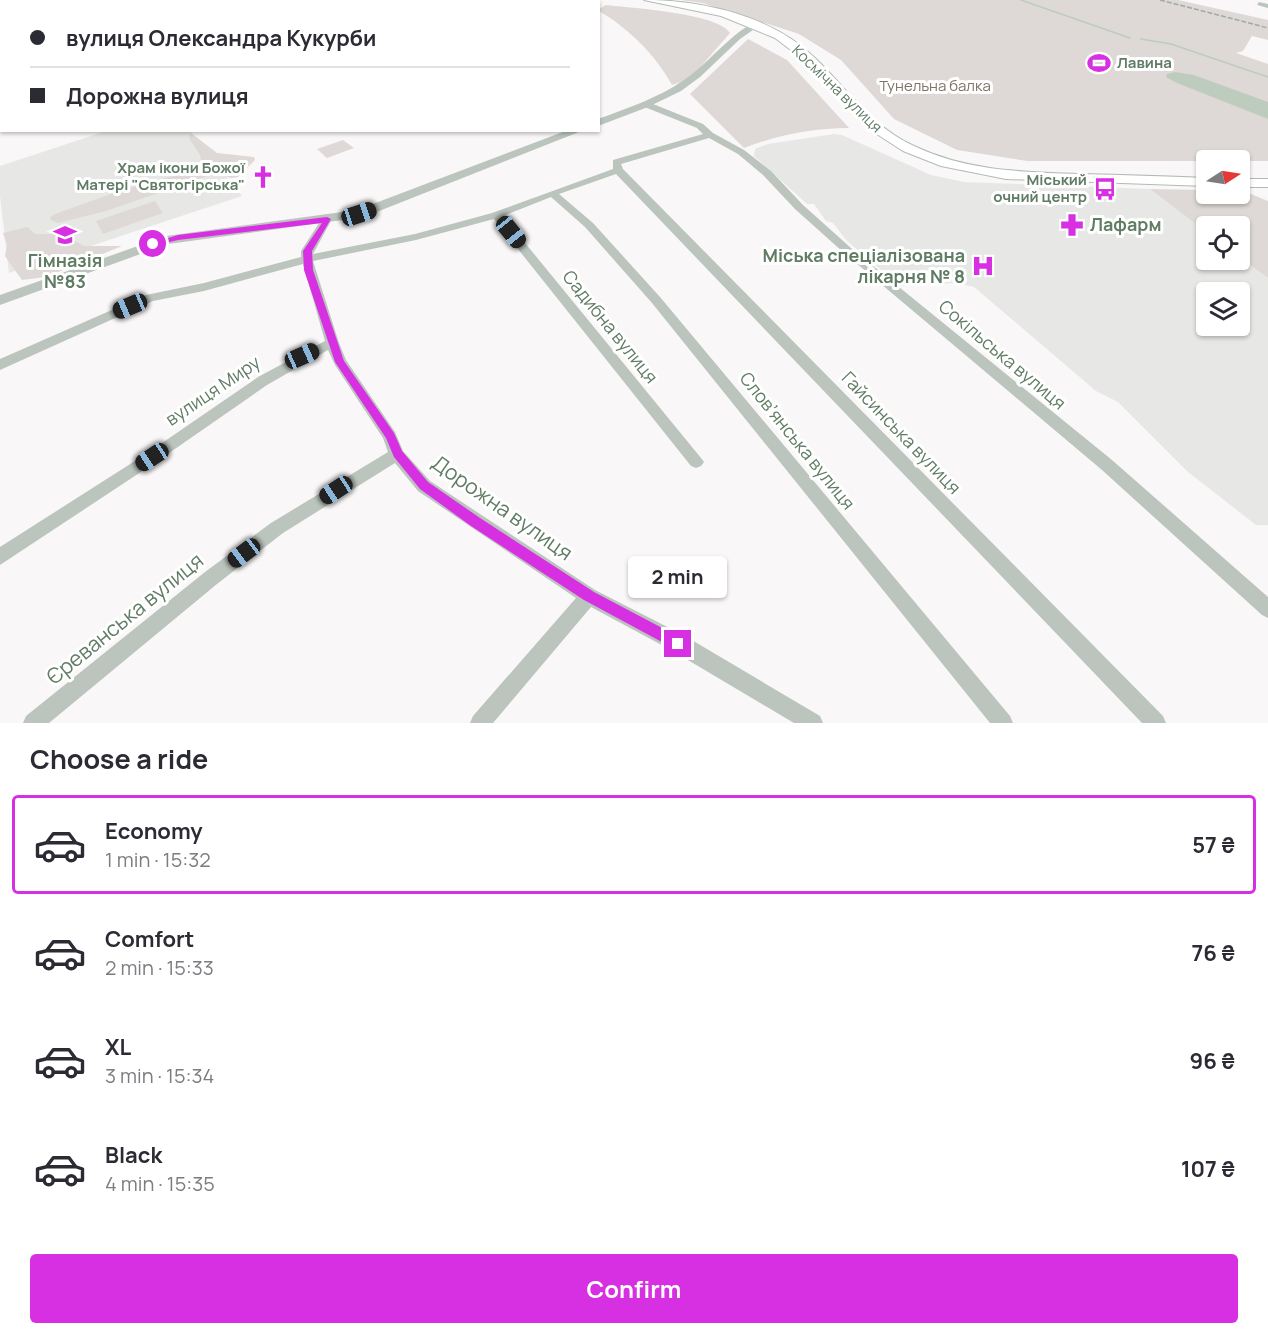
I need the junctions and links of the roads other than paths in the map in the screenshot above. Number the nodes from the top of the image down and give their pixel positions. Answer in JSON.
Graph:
{"nodes":[{"id":1,"x":648,"y":0,"type":"edge"},
{"id":2,"x":1259,"y":4,"type":"dead end"},
{"id":3,"x":1268,"y":6,"type":"edge"},
{"id":4,"x":756,"y":26,"type":"junction"},
{"id":5,"x":645,"y":104,"type":"junction"},
{"id":6,"x":600,"y":122,"type":"edge"},
{"id":7,"x":574,"y":132,"type":"edge"},
{"id":8,"x":710,"y":135,"type":"junction"},
{"id":9,"x":618,"y":170,"type":"junction"},
{"id":10,"x":1196,"y":182,"type":"edge"},
{"id":11,"x":1250,"y":183,"type":"edge"},
{"id":12,"x":1268,"y":183,"type":"edge"},
{"id":13,"x":552,"y":193,"type":"junction"},
{"id":14,"x":496,"y":215,"type":"junction"},
{"id":15,"x":327,"y":219,"type":"junction"},
{"id":16,"x":307,"y":259,"type":"junction"},
{"id":17,"x":0,"y":300,"type":"edge"},
{"id":18,"x":332,"y":343,"type":"junction"},
{"id":19,"x":0,"y":365,"type":"edge"},
{"id":20,"x":398,"y":454,"type":"junction"},
{"id":21,"x":696,"y":462,"type":"dead end"},
{"id":22,"x":0,"y":557,"type":"edge"},
{"id":23,"x":589,"y":596,"type":"junction"},
{"id":24,"x":1268,"y":609,"type":"edge"},
{"id":25,"x":33,"y":723,"type":"edge"},
{"id":26,"x":480,"y":723,"type":"edge"},
{"id":27,"x":813,"y":723,"type":"edge"},
{"id":28,"x":1003,"y":723,"type":"edge"},
{"id":29,"x":1156,"y":723,"type":"edge"}],
"edges":[{"from":1,"to":4,"type":"main road","name":"Космічна вулиця"},
{"from":2,"to":3,"type":"street"},
{"from":4,"to":5,"type":"street"},
{"from":4,"to":10,"type":"main road","name":"Космічна вулиця"},
{"from":5,"to":6,"type":"street"},
{"from":5,"to":8,"type":"street","name":"Сокільська вулиця"},
{"from":7,"to":15,"type":"street"},
{"from":8,"to":9,"type":"street"},
{"from":8,"to":24,"type":"street","name":"Сокільська вулиця"},
{"from":9,"to":13,"type":"street"},
{"from":9,"to":29,"type":"street","name":"Гайсинська вулиця"},
{"from":11,"to":12,"type":"main road"},
{"from":13,"to":14,"type":"street"},
{"from":13,"to":28,"type":"street","name":"Словʼянська вулиця"},
{"from":14,"to":16,"type":"street"},
{"from":14,"to":21,"type":"street","name":"Садибна вулиця"},
{"from":15,"to":16,"type":"street"},
{"from":15,"to":17,"type":"street"},
{"from":16,"to":18,"type":"street","name":"Дорожна вулиця"},
{"from":16,"to":19,"type":"street"},
{"from":18,"to":20,"type":"street","name":"Дорожна вулиця"},
{"from":18,"to":22,"type":"street","name":"вулиця Миру"},
{"from":20,"to":23,"type":"street","name":"Дорожна вулиця"},
{"from":20,"to":25,"type":"street","name":"Єреванська вулиця"},
{"from":23,"to":26,"type":"street"},
{"from":23,"to":27,"type":"street","name":"Дорожна вулиця"}]}
